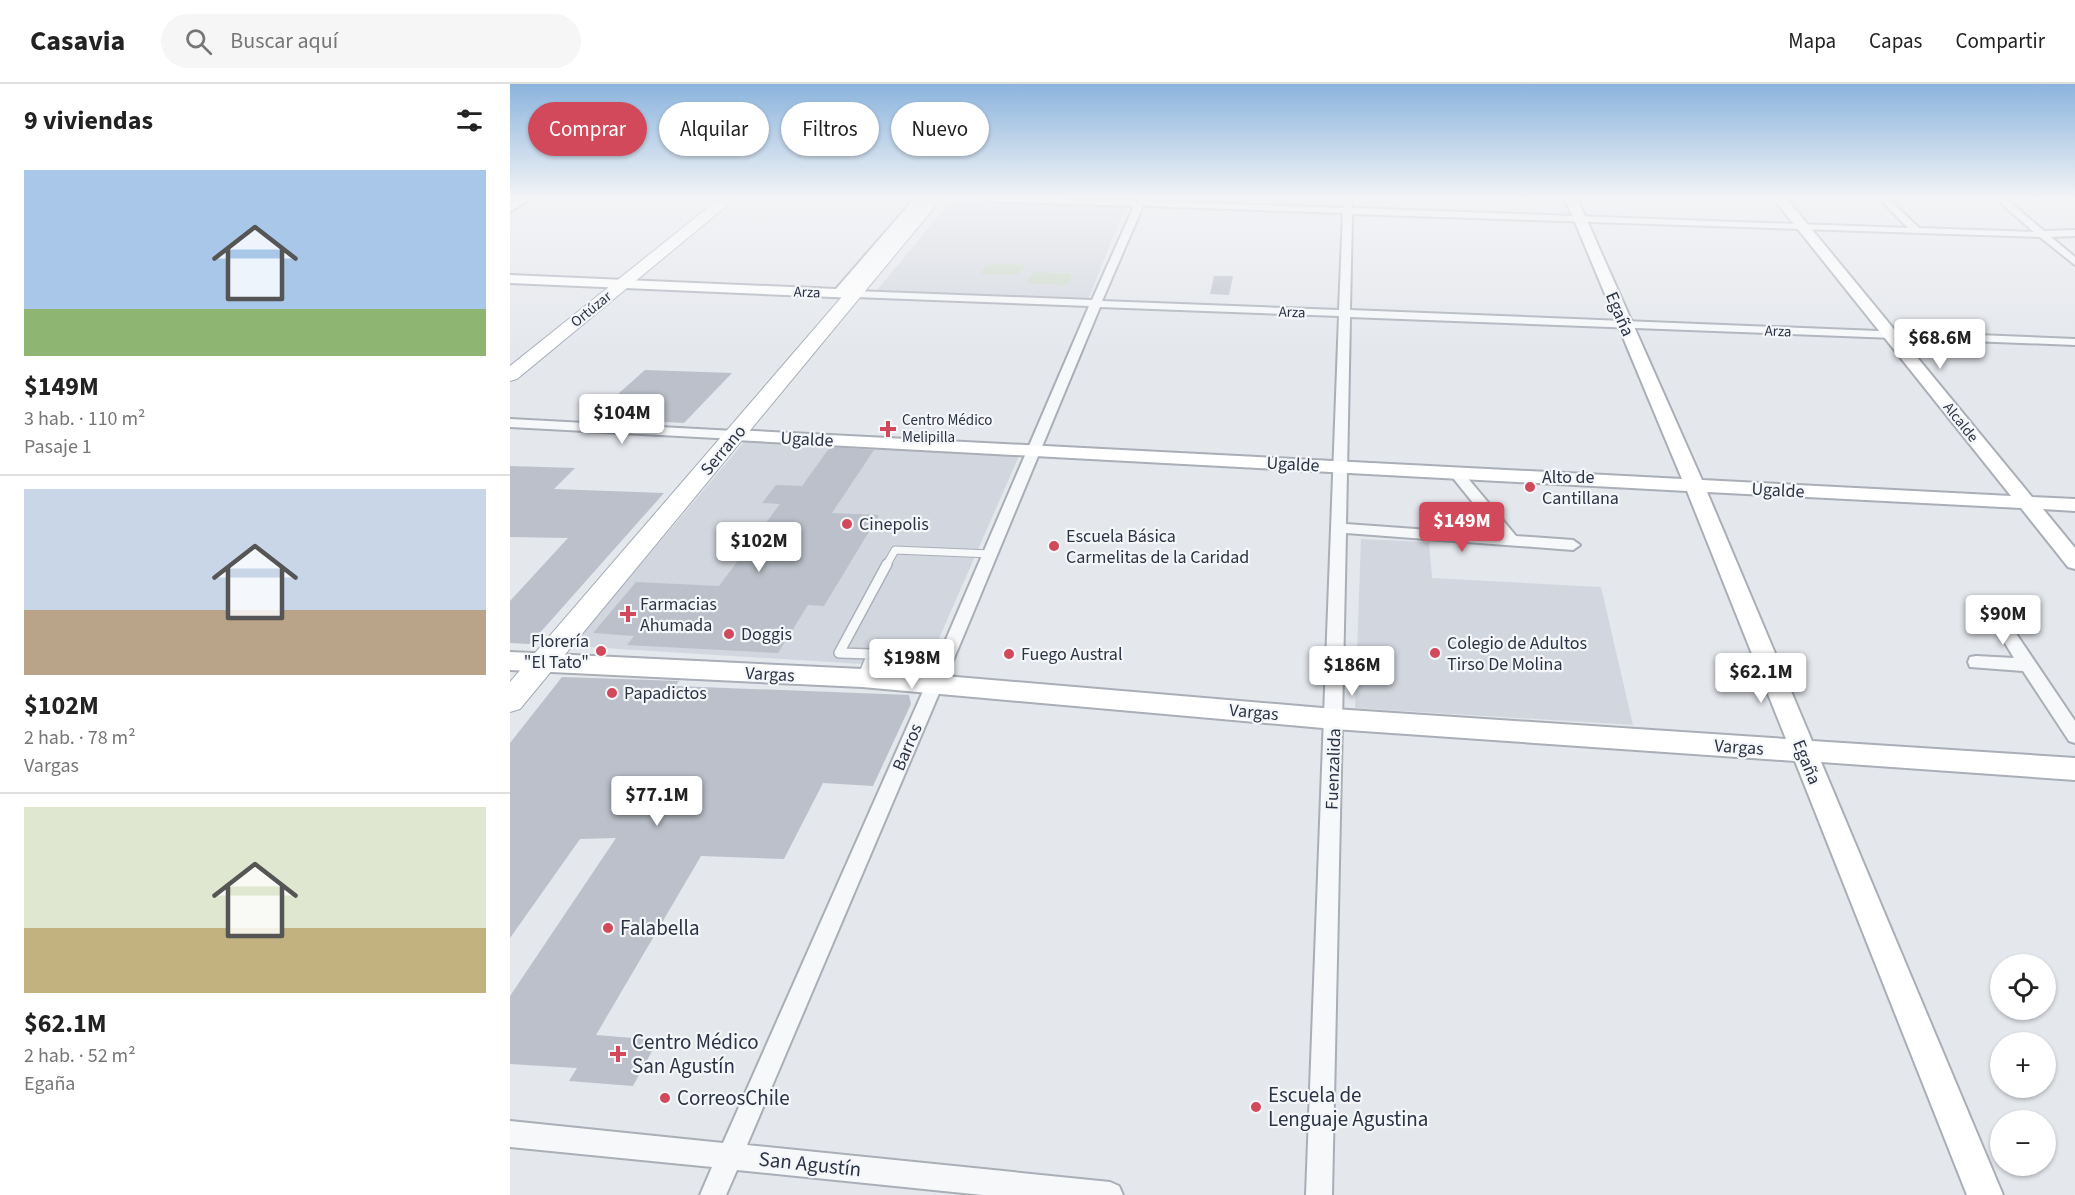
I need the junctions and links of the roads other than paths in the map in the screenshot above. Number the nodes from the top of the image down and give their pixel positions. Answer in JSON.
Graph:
{"nodes":[{"id":1,"x":665,"y":250,"type":"edge"},
{"id":2,"x":881,"y":250,"type":"edge"},
{"id":3,"x":887,"y":250,"type":"edge"},
{"id":4,"x":1119,"y":250,"type":"edge"},
{"id":5,"x":1347,"y":250,"type":"edge"},
{"id":6,"x":1592,"y":250,"type":"edge"},
{"id":7,"x":1821,"y":250,"type":"edge"},
{"id":8,"x":2061,"y":250,"type":"edge"},
{"id":9,"x":2075,"y":261,"type":"edge"},
{"id":10,"x":510,"y":279,"type":"edge"},
{"id":11,"x":623,"y":284,"type":"junction"},
{"id":12,"x":847,"y":294,"type":"junction"},
{"id":13,"x":1095,"y":305,"type":"junction"},
{"id":14,"x":1345,"y":314,"type":"junction"},
{"id":15,"x":1624,"y":325,"type":"junction"},
{"id":16,"x":1890,"y":335,"type":"junction"},
{"id":17,"x":2075,"y":342,"type":"edge"},
{"id":18,"x":510,"y":375,"type":"edge"},
{"id":19,"x":510,"y":423,"type":"edge"},
{"id":20,"x":735,"y":435,"type":"junction"},
{"id":21,"x":1034,"y":450,"type":"junction"},
{"id":22,"x":1342,"y":466,"type":"junction"},
{"id":23,"x":1456,"y":473,"type":"junction"},
{"id":24,"x":1695,"y":486,"type":"junction"},
{"id":25,"x":2026,"y":502,"type":"junction"},
{"id":26,"x":2075,"y":505,"type":"edge"},
{"id":27,"x":1340,"y":528,"type":"junction"},
{"id":28,"x":1511,"y":540,"type":"junction"},
{"id":29,"x":1572,"y":545,"type":"dead end"},
{"id":30,"x":991,"y":554,"type":"junction"},
{"id":31,"x":2075,"y":562,"type":"edge"},
{"id":32,"x":2005,"y":630,"type":"dead end"},
{"id":33,"x":510,"y":662,"type":"edge"},
{"id":34,"x":1976,"y":662,"type":"dead end"},
{"id":35,"x":541,"y":663,"type":"junction"},
{"id":36,"x":2028,"y":665,"type":"junction"},
{"id":37,"x":862,"y":678,"type":"junction"},
{"id":38,"x":934,"y":685,"type":"junction"},
{"id":39,"x":510,"y":701,"type":"edge"},
{"id":40,"x":1334,"y":719,"type":"junction"},
{"id":41,"x":2075,"y":736,"type":"edge"},
{"id":42,"x":1803,"y":751,"type":"junction"},
{"id":43,"x":2075,"y":769,"type":"edge"},
{"id":44,"x":510,"y":1134,"type":"edge"},
{"id":45,"x":730,"y":1156,"type":"junction"},
{"id":46,"x":713,"y":1195,"type":"edge"},
{"id":47,"x":1110,"y":1195,"type":"edge"},
{"id":48,"x":1319,"y":1195,"type":"edge"},
{"id":49,"x":1985,"y":1195,"type":"edge"}],
"edges":[{"from":1,"to":11,"type":"main road","name":"Ortúzar"},
{"from":2,"to":12,"type":"street","name":"Serrano"},
{"from":3,"to":12,"type":"main road","name":"Serrano"},
{"from":4,"to":13,"type":"street","name":"Barros"},
{"from":5,"to":14,"type":"street","name":"Fuenzalida"},
{"from":6,"to":15,"type":"street","name":"Egaña"},
{"from":7,"to":16,"type":"street","name":"Alcalde"},
{"from":8,"to":9,"type":"street"},
{"from":10,"to":11,"type":"street","name":"Arza"},
{"from":11,"to":12,"type":"street","name":"Arza"},
{"from":11,"to":18,"type":"main road","name":"Ortúzar"},
{"from":12,"to":13,"type":"street","name":"Arza"},
{"from":12,"to":20,"type":"main road","name":"Serrano"},
{"from":13,"to":14,"type":"street","name":"Arza"},
{"from":13,"to":21,"type":"street","name":"Barros"},
{"from":14,"to":15,"type":"street","name":"Arza"},
{"from":14,"to":22,"type":"street","name":"Fuenzalida"},
{"from":15,"to":16,"type":"street","name":"Arza"},
{"from":15,"to":24,"type":"street","name":"Egaña"},
{"from":16,"to":17,"type":"street","name":"Arza"},
{"from":16,"to":25,"type":"street","name":"Alcalde"},
{"from":19,"to":20,"type":"street","name":"Ugalde"},
{"from":20,"to":21,"type":"street","name":"Ugalde"},
{"from":20,"to":35,"type":"main road","name":"Serrano"},
{"from":21,"to":22,"type":"street","name":"Ugalde"},
{"from":21,"to":30,"type":"street","name":"Barros"},
{"from":22,"to":23,"type":"street","name":"Ugalde"},
{"from":22,"to":27,"type":"street","name":"Fuenzalida"},
{"from":23,"to":24,"type":"street","name":"Ugalde"},
{"from":23,"to":28,"type":"street"},
{"from":24,"to":25,"type":"street","name":"Ugalde"},
{"from":24,"to":42,"type":"street","name":"Egaña"},
{"from":25,"to":26,"type":"street","name":"Ugalde"},
{"from":25,"to":31,"type":"street","name":"Alcalde"},
{"from":27,"to":28,"type":"street"},
{"from":27,"to":40,"type":"street","name":"Fuenzalida"},
{"from":28,"to":29,"type":"street"},
{"from":30,"to":37,"type":"lane"},
{"from":30,"to":38,"type":"street","name":"Barros"},
{"from":32,"to":36,"type":"street"},
{"from":33,"to":35,"type":"street","name":"Vargas"},
{"from":34,"to":36,"type":"street"},
{"from":35,"to":37,"type":"street","name":"Vargas"},
{"from":35,"to":39,"type":"main road","name":"Serrano"},
{"from":36,"to":41,"type":"street"},
{"from":37,"to":38,"type":"street","name":"Vargas"},
{"from":38,"to":40,"type":"street","name":"Vargas"},
{"from":38,"to":45,"type":"street","name":"Barros"},
{"from":40,"to":42,"type":"street","name":"Vargas"},
{"from":40,"to":48,"type":"street","name":"Fuenzalida"},
{"from":42,"to":43,"type":"street","name":"Vargas"},
{"from":42,"to":49,"type":"street","name":"Egaña"},
{"from":44,"to":45,"type":"street","name":"San Agustín"},
{"from":45,"to":46,"type":"street","name":"Barros"},
{"from":45,"to":47,"type":"street","name":"San Agustín"}]}
